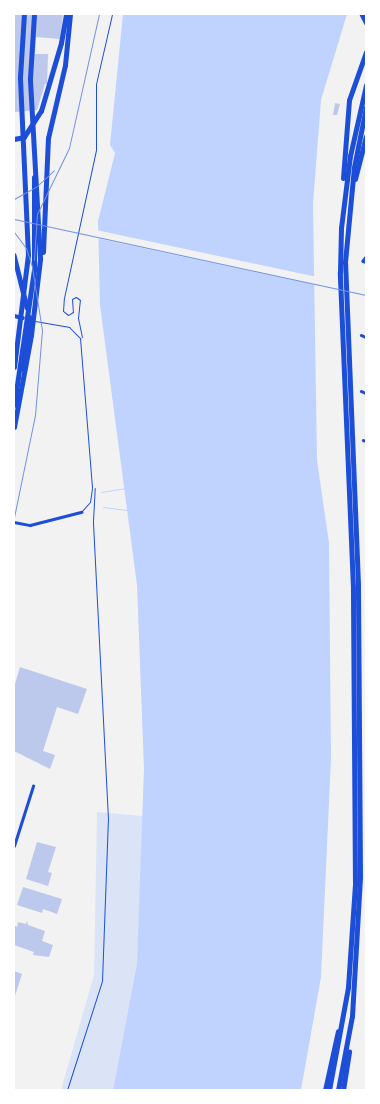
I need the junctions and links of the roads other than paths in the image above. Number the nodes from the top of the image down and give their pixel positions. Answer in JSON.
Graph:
{"nodes":[{"id":1,"x":24,"y":14,"type":"edge"},
{"id":2,"x":34,"y":14,"type":"edge"},
{"id":3,"x":68,"y":14,"type":"edge"},
{"id":4,"x":362,"y":14,"type":"edge"},
{"id":5,"x":366,"y":22,"type":"edge"},
{"id":6,"x":366,"y":52,"type":"edge"},
{"id":7,"x":366,"y":85,"type":"edge"},
{"id":8,"x":366,"y":107,"type":"edge"},
{"id":9,"x":366,"y":136,"type":"edge"},
{"id":10,"x":14,"y":139,"type":"edge"},
{"id":11,"x":34,"y":160,"type":"junction"},
{"id":12,"x":343,"y":202,"type":"junction"},
{"id":13,"x":349,"y":204,"type":"junction"},
{"id":14,"x":14,"y":255,"type":"edge"},
{"id":15,"x":366,"y":257,"type":"edge"},
{"id":16,"x":365,"y":261,"type":"edge"},
{"id":17,"x":39,"y":274,"type":"junction"},
{"id":18,"x":14,"y":316,"type":"edge"},
{"id":19,"x":29,"y":322,"type":"junction"},
{"id":20,"x":361,"y":335,"type":"dead end"},
{"id":21,"x":366,"y":337,"type":"edge"},
{"id":22,"x":14,"y":367,"type":"edge"},
{"id":23,"x":361,"y":391,"type":"dead end"},
{"id":24,"x":366,"y":393,"type":"edge"},
{"id":25,"x":14,"y":405,"type":"edge"},
{"id":26,"x":14,"y":409,"type":"edge"},
{"id":27,"x":14,"y":427,"type":"edge"},
{"id":28,"x":81,"y":512,"type":"joint"},
{"id":29,"x":14,"y":522,"type":"edge"},
{"id":30,"x":33,"y":786,"type":"dead end"},
{"id":31,"x":14,"y":846,"type":"edge"},
{"id":32,"x":348,"y":987,"type":"junction"},
{"id":33,"x":352,"y":1016,"type":"junction"},
{"id":34,"x":325,"y":1090,"type":"edge"},
{"id":35,"x":330,"y":1090,"type":"edge"},
{"id":36,"x":338,"y":1090,"type":"edge"},
{"id":37,"x":343,"y":1090,"type":"edge"}],
"edges":[{"from":1,"to":22,"type":"highway"},
{"from":2,"to":11,"type":"highway"},
{"from":3,"to":10,"type":"main road"},
{"from":3,"to":17,"type":"highway"},
{"from":4,"to":5,"type":"main road"},
{"from":6,"to":12,"type":"highway"},
{"from":7,"to":12,"type":"highway"},
{"from":8,"to":13,"type":"highway"},
{"from":9,"to":13,"type":"highway"},
{"from":11,"to":17,"type":"highway"},
{"from":11,"to":25,"type":"highway"},
{"from":12,"to":32,"type":"highway"},
{"from":13,"to":33,"type":"highway"},
{"from":14,"to":19,"type":"main road"},
{"from":15,"to":16,"type":"street"},
{"from":17,"to":27,"type":"highway"},
{"from":18,"to":19,"type":"main road"},
{"from":19,"to":26,"type":"main road"},
{"from":19,"to":28,"type":"lane"},
{"from":20,"to":21,"type":"street"},
{"from":23,"to":24,"type":"street"},
{"from":28,"to":29,"type":"street"},
{"from":30,"to":31,"type":"street"},
{"from":32,"to":34,"type":"highway"},
{"from":32,"to":35,"type":"highway"},
{"from":33,"to":36,"type":"highway"},
{"from":33,"to":37,"type":"highway"}]}
